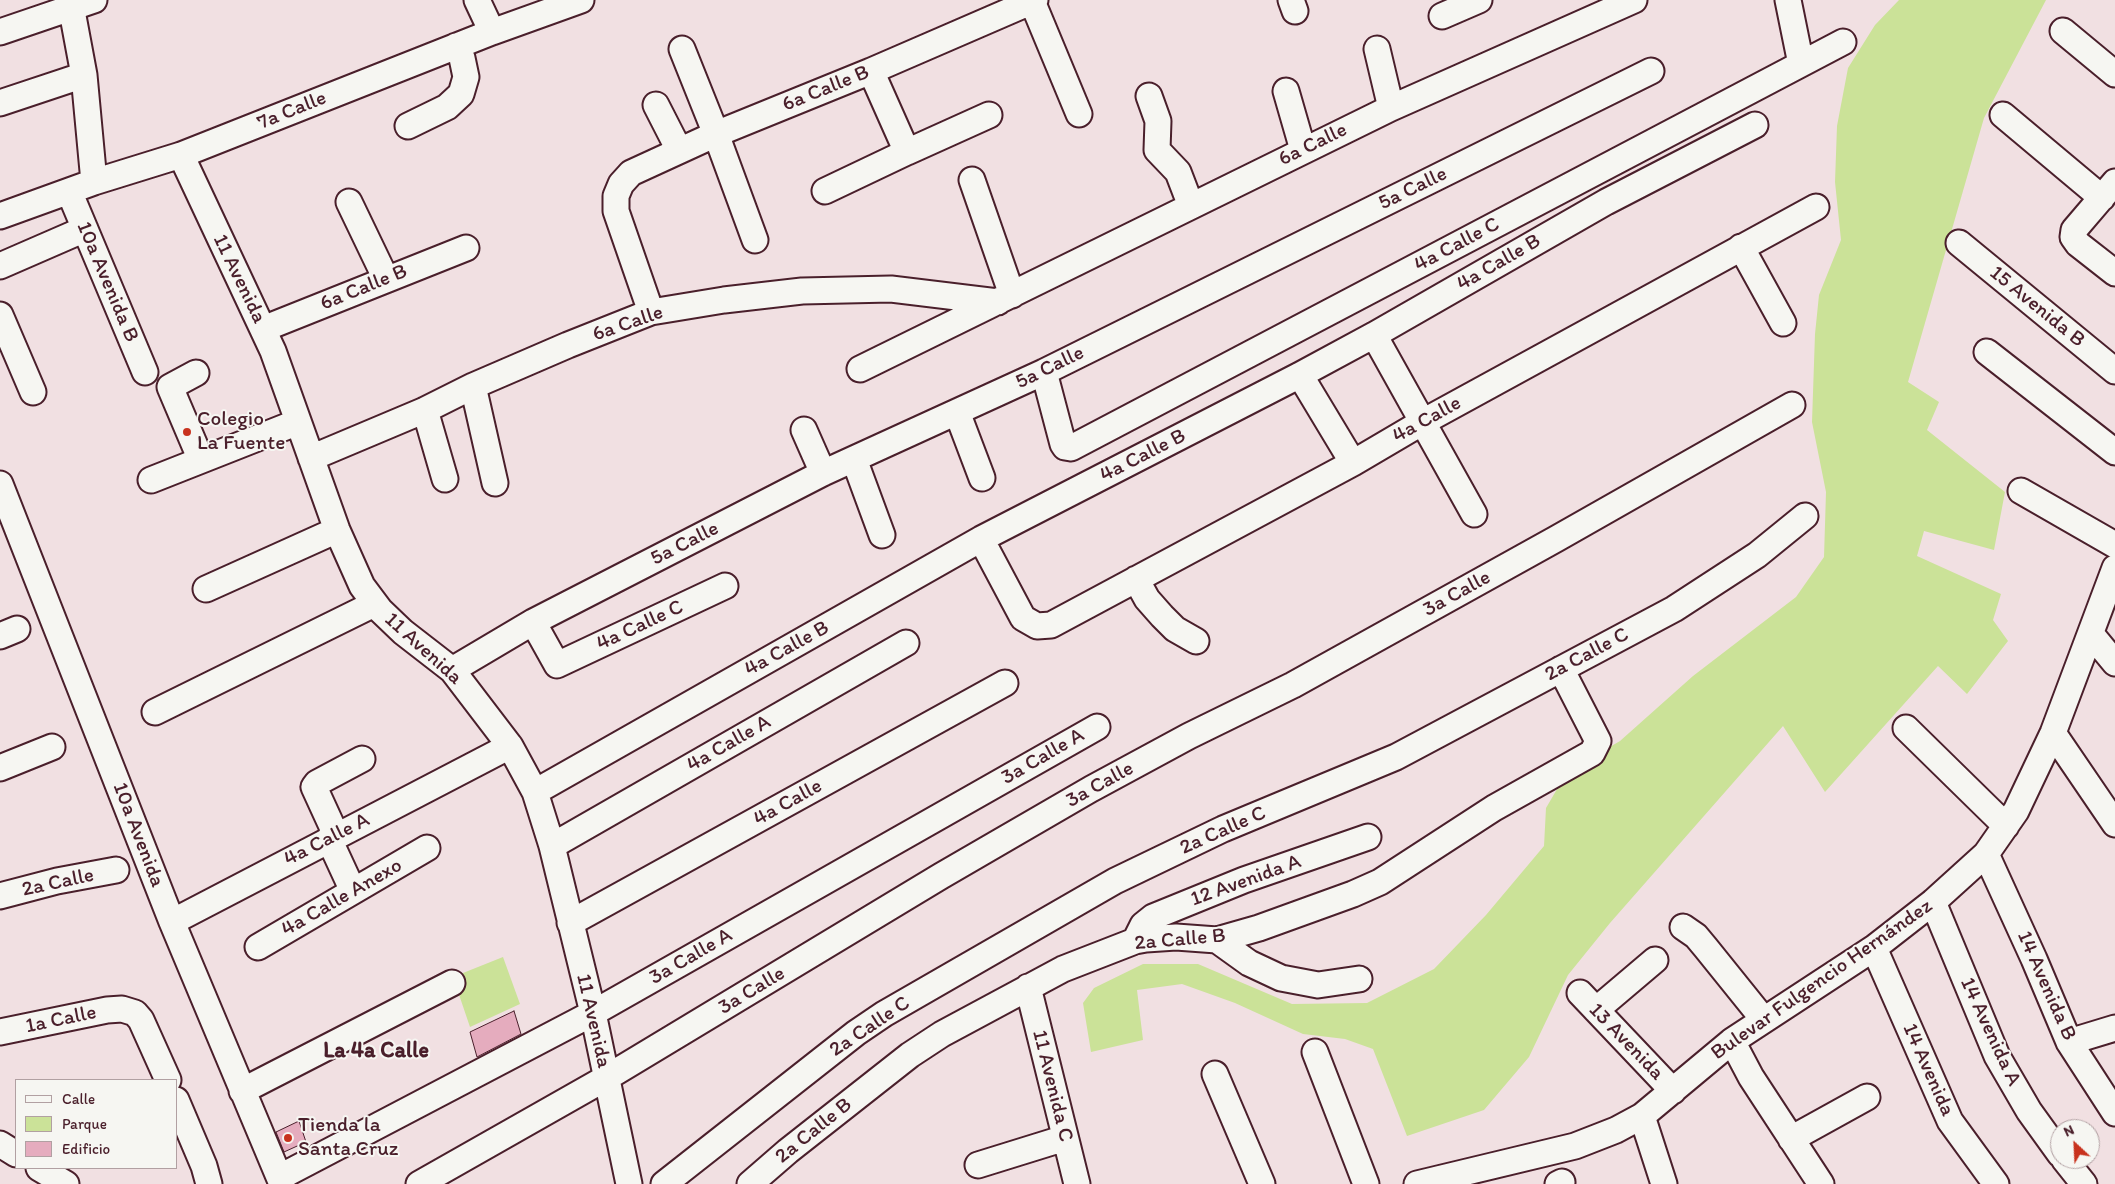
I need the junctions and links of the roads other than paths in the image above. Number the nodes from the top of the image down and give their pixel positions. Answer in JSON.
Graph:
{"nodes":[{"id":1,"x":477,"y":0,"type":"edge"},
{"id":2,"x":582,"y":0,"type":"edge"},
{"id":3,"x":1479,"y":0,"type":"edge"},
{"id":4,"x":1634,"y":0,"type":"edge"},
{"id":5,"x":1788,"y":0,"type":"edge"},
{"id":6,"x":1033,"y":1,"type":"edge"},
{"id":7,"x":78,"y":2,"type":"edge"},
{"id":8,"x":1442,"y":16,"type":"dead end"},
{"id":9,"x":2063,"y":31,"type":"dead end"},
{"id":10,"x":0,"y":32,"type":"edge"},
{"id":11,"x":492,"y":32,"type":"junction"},
{"id":12,"x":1844,"y":42,"type":"dead end"},
{"id":13,"x":456,"y":46,"type":"junction"},
{"id":14,"x":682,"y":49,"type":"dead end"},
{"id":15,"x":1376,"y":49,"type":"dead end"},
{"id":16,"x":1801,"y":64,"type":"junction"},
{"id":17,"x":871,"y":71,"type":"junction"},
{"id":18,"x":1651,"y":71,"type":"dead end"},
{"id":19,"x":2115,"y":74,"type":"edge"},
{"id":20,"x":84,"y":75,"type":"junction"},
{"id":21,"x":1286,"y":91,"type":"dead end"},
{"id":22,"x":1149,"y":96,"type":"dead end"},
{"id":23,"x":0,"y":103,"type":"edge"},
{"id":24,"x":656,"y":105,"type":"dead end"},
{"id":25,"x":1391,"y":108,"type":"junction"},
{"id":26,"x":1080,"y":114,"type":"dead end"},
{"id":27,"x":2003,"y":115,"type":"dead end"},
{"id":28,"x":989,"y":116,"type":"dead end"},
{"id":29,"x":1755,"y":125,"type":"dead end"},
{"id":30,"x":408,"y":126,"type":"dead end"},
{"id":31,"x":716,"y":134,"type":"junction"},
{"id":32,"x":679,"y":150,"type":"junction"},
{"id":33,"x":1303,"y":150,"type":"junction"},
{"id":34,"x":907,"y":152,"type":"junction"},
{"id":35,"x":181,"y":155,"type":"junction"},
{"id":36,"x":972,"y":180,"type":"dead end"},
{"id":37,"x":94,"y":182,"type":"junction"},
{"id":38,"x":2109,"y":190,"type":"edge"},
{"id":39,"x":69,"y":191,"type":"junction"},
{"id":40,"x":825,"y":191,"type":"dead end"},
{"id":41,"x":349,"y":202,"type":"dead end"},
{"id":42,"x":1191,"y":206,"type":"junction"},
{"id":43,"x":1816,"y":207,"type":"dead end"},
{"id":44,"x":0,"y":216,"type":"edge"},
{"id":45,"x":85,"y":229,"type":"junction"},
{"id":46,"x":755,"y":240,"type":"dead end"},
{"id":47,"x":1959,"y":243,"type":"dead end"},
{"id":48,"x":1741,"y":247,"type":"junction"},
{"id":49,"x":466,"y":248,"type":"dead end"},
{"id":50,"x":0,"y":266,"type":"edge"},
{"id":51,"x":2115,"y":273,"type":"edge"},
{"id":52,"x":386,"y":279,"type":"junction"},
{"id":53,"x":1005,"y":298,"type":"junction"},
{"id":54,"x":651,"y":312,"type":"junction"},
{"id":55,"x":0,"y":315,"type":"edge"},
{"id":56,"x":1783,"y":323,"type":"dead end"},
{"id":57,"x":263,"y":329,"type":"junction"},
{"id":58,"x":1374,"y":335,"type":"junction"},
{"id":59,"x":1987,"y":352,"type":"dead end"},
{"id":60,"x":860,"y":369,"type":"dead end"},
{"id":61,"x":2115,"y":371,"type":"edge"},
{"id":62,"x":145,"y":372,"type":"dead end"},
{"id":63,"x":1044,"y":372,"type":"junction"},
{"id":64,"x":196,"y":373,"type":"dead end"},
{"id":65,"x":1300,"y":375,"type":"junction"},
{"id":66,"x":473,"y":386,"type":"junction"},
{"id":67,"x":33,"y":392,"type":"dead end"},
{"id":68,"x":1792,"y":405,"type":"dead end"},
{"id":69,"x":425,"y":410,"type":"junction"},
{"id":70,"x":957,"y":412,"type":"junction"},
{"id":71,"x":298,"y":422,"type":"junction"},
{"id":72,"x":1421,"y":423,"type":"junction"},
{"id":73,"x":804,"y":430,"type":"dead end"},
{"id":74,"x":2115,"y":452,"type":"edge"},
{"id":75,"x":311,"y":458,"type":"junction"},
{"id":76,"x":854,"y":459,"type":"junction"},
{"id":77,"x":201,"y":460,"type":"junction"},
{"id":78,"x":1353,"y":463,"type":"junction"},
{"id":79,"x":823,"y":473,"type":"junction"},
{"id":80,"x":982,"y":478,"type":"dead end"},
{"id":81,"x":445,"y":479,"type":"dead end"},
{"id":82,"x":150,"y":480,"type":"dead end"},
{"id":83,"x":495,"y":483,"type":"dead end"},
{"id":84,"x":0,"y":484,"type":"edge"},
{"id":85,"x":2021,"y":491,"type":"dead end"},
{"id":86,"x":1474,"y":514,"type":"dead end"},
{"id":87,"x":1805,"y":516,"type":"dead end"},
{"id":88,"x":337,"y":530,"type":"junction"},
{"id":89,"x":882,"y":535,"type":"dead end"},
{"id":90,"x":981,"y":539,"type":"junction"},
{"id":91,"x":2115,"y":545,"type":"edge"},
{"id":92,"x":2115,"y":568,"type":"edge"},
{"id":93,"x":1136,"y":579,"type":"junction"},
{"id":94,"x":725,"y":586,"type":"dead end"},
{"id":95,"x":206,"y":589,"type":"dead end"},
{"id":96,"x":374,"y":604,"type":"junction"},
{"id":97,"x":533,"y":622,"type":"junction"},
{"id":98,"x":2092,"y":634,"type":"junction"},
{"id":99,"x":1196,"y":640,"type":"dead end"},
{"id":100,"x":906,"y":643,"type":"dead end"},
{"id":101,"x":2115,"y":663,"type":"edge"},
{"id":102,"x":1561,"y":669,"type":"junction"},
{"id":103,"x":452,"y":670,"type":"junction"},
{"id":104,"x":1005,"y":683,"type":"dead end"},
{"id":105,"x":155,"y":712,"type":"dead end"},
{"id":106,"x":1097,"y":727,"type":"dead end"},
{"id":107,"x":1906,"y":728,"type":"dead end"},
{"id":108,"x":2053,"y":733,"type":"junction"},
{"id":109,"x":510,"y":746,"type":"junction"},
{"id":110,"x":52,"y":747,"type":"dead end"},
{"id":111,"x":362,"y":758,"type":"dead end"},
{"id":112,"x":0,"y":768,"type":"edge"},
{"id":113,"x":535,"y":792,"type":"junction"},
{"id":114,"x":2115,"y":824,"type":"edge"},
{"id":115,"x":2006,"y":826,"type":"junction"},
{"id":116,"x":333,"y":837,"type":"junction"},
{"id":117,"x":1368,"y":837,"type":"dead end"},
{"id":118,"x":552,"y":846,"type":"junction"},
{"id":119,"x":427,"y":848,"type":"dead end"},
{"id":120,"x":1986,"y":854,"type":"junction"},
{"id":121,"x":116,"y":870,"type":"dead end"},
{"id":122,"x":353,"y":891,"type":"junction"},
{"id":123,"x":0,"y":896,"type":"edge"},
{"id":124,"x":1933,"y":902,"type":"junction"},
{"id":125,"x":172,"y":922,"type":"junction"},
{"id":126,"x":570,"y":924,"type":"junction"},
{"id":127,"x":1683,"y":927,"type":"dead end"},
{"id":128,"x":1217,"y":940,"type":"junction"},
{"id":129,"x":1135,"y":941,"type":"junction"},
{"id":130,"x":258,"y":947,"type":"dead end"},
{"id":131,"x":1874,"y":948,"type":"junction"},
{"id":132,"x":1654,"y":960,"type":"dead end"},
{"id":133,"x":1359,"y":979,"type":"dead end"},
{"id":134,"x":452,"y":983,"type":"dead end"},
{"id":135,"x":1028,"y":987,"type":"junction"},
{"id":136,"x":592,"y":1013,"type":"junction"},
{"id":137,"x":1764,"y":1020,"type":"junction"},
{"id":138,"x":2115,"y":1028,"type":"edge"},
{"id":139,"x":0,"y":1032,"type":"edge"},
{"id":140,"x":1732,"y":1040,"type":"junction"},
{"id":141,"x":2069,"y":1042,"type":"junction"},
{"id":142,"x":1315,"y":1052,"type":"dead end"},
{"id":143,"x":1215,"y":1074,"type":"dead end"},
{"id":144,"x":606,"y":1078,"type":"junction"},
{"id":145,"x":168,"y":1079,"type":"edge"},
{"id":146,"x":242,"y":1091,"type":"junction"},
{"id":147,"x":1673,"y":1091,"type":"junction"},
{"id":148,"x":1867,"y":1097,"type":"dead end"},
{"id":149,"x":178,"y":1105,"type":"edge"},
{"id":150,"x":2115,"y":1113,"type":"edge"},
{"id":151,"x":1642,"y":1116,"type":"junction"},
{"id":152,"x":1065,"y":1138,"type":"junction"},
{"id":153,"x":1791,"y":1139,"type":"junction"},
{"id":154,"x":2050,"y":1141,"type":"edge"},
{"id":155,"x":0,"y":1144,"type":"edge"},
{"id":156,"x":15,"y":1153,"type":"edge"},
{"id":157,"x":978,"y":1165,"type":"dead end"},
{"id":158,"x":41,"y":1169,"type":"edge"},
{"id":159,"x":2072,"y":1169,"type":"edge"},
{"id":160,"x":1507,"y":1174,"type":"edge"},
{"id":161,"x":1470,"y":1177,"type":"edge"},
{"id":162,"x":281,"y":1181,"type":"edge"},
{"id":163,"x":624,"y":1182,"type":"edge"},
{"id":164,"x":66,"y":1184,"type":"edge"},
{"id":165,"x":209,"y":1184,"type":"edge"},
{"id":166,"x":419,"y":1184,"type":"edge"},
{"id":167,"x":664,"y":1184,"type":"edge"},
{"id":168,"x":750,"y":1184,"type":"edge"},
{"id":169,"x":1077,"y":1184,"type":"edge"},
{"id":170,"x":1262,"y":1184,"type":"edge"},
{"id":171,"x":1366,"y":1184,"type":"edge"},
{"id":172,"x":1416,"y":1184,"type":"edge"},
{"id":173,"x":1664,"y":1184,"type":"edge"},
{"id":174,"x":1821,"y":1184,"type":"edge"},
{"id":175,"x":1996,"y":1184,"type":"edge"},
{"id":176,"x":2084,"y":1184,"type":"edge"}],
"edges":[{"from":1,"to":11,"type":"street"},
{"from":2,"to":11,"type":"street","name":"7a Calle"},
{"from":3,"to":8,"type":"street"},
{"from":4,"to":25,"type":"street","name":"6a Calle"},
{"from":5,"to":16,"type":"street"},
{"from":6,"to":17,"type":"street","name":"6a Calle B"},
{"from":6,"to":26,"type":"street"},
{"from":7,"to":10,"type":"street"},
{"from":7,"to":20,"type":"street"},
{"from":9,"to":19,"type":"street"},
{"from":11,"to":13,"type":"street","name":"7a Calle"},
{"from":12,"to":16,"type":"street","name":"4a Calle C"},
{"from":13,"to":30,"type":"street"},
{"from":13,"to":35,"type":"street","name":"7a Calle"},
{"from":14,"to":31,"type":"street"},
{"from":15,"to":25,"type":"street"},
{"from":16,"to":63,"type":"street","name":"4a Calle C"},
{"from":17,"to":31,"type":"street","name":"6a Calle B"},
{"from":17,"to":34,"type":"street"},
{"from":18,"to":63,"type":"street","name":"5a Calle"},
{"from":20,"to":23,"type":"street"},
{"from":20,"to":37,"type":"street"},
{"from":21,"to":33,"type":"street"},
{"from":22,"to":42,"type":"street"},
{"from":24,"to":32,"type":"street"},
{"from":25,"to":33,"type":"street","name":"6a Calle"},
{"from":27,"to":38,"type":"street"},
{"from":28,"to":34,"type":"street"},
{"from":29,"to":58,"type":"street","name":"4a Calle B"},
{"from":31,"to":32,"type":"street","name":"6a Calle B"},
{"from":31,"to":46,"type":"street"},
{"from":32,"to":54,"type":"street","name":"6a Calle B"},
{"from":33,"to":42,"type":"street","name":"6a Calle"},
{"from":34,"to":40,"type":"street"},
{"from":35,"to":37,"type":"street","name":"7a Calle"},
{"from":35,"to":57,"type":"street","name":"11 Avenida"},
{"from":36,"to":53,"type":"street"},
{"from":37,"to":39,"type":"street","name":"7a Calle"},
{"from":38,"to":51,"type":"street"},
{"from":39,"to":44,"type":"street","name":"7a Calle"},
{"from":39,"to":45,"type":"street","name":"10a Avenida B"},
{"from":41,"to":52,"type":"street"},
{"from":42,"to":53,"type":"street","name":"6a Calle"},
{"from":43,"to":48,"type":"street","name":"4a Calle"},
{"from":45,"to":50,"type":"street"},
{"from":45,"to":62,"type":"street","name":"10a Avenida B"},
{"from":47,"to":61,"type":"street","name":"15 Avenida B"},
{"from":48,"to":56,"type":"street"},
{"from":48,"to":72,"type":"street","name":"4a Calle"},
{"from":49,"to":52,"type":"street","name":"6a Calle B"},
{"from":52,"to":57,"type":"street","name":"6a Calle B"},
{"from":53,"to":54,"type":"street","name":"6a Calle"},
{"from":53,"to":60,"type":"street","name":"6a Calle"},
{"from":54,"to":66,"type":"street","name":"6a Calle"},
{"from":55,"to":67,"type":"street"},
{"from":57,"to":71,"type":"street","name":"11 Avenida"},
{"from":58,"to":65,"type":"street","name":"4a Calle B"},
{"from":58,"to":72,"type":"street"},
{"from":59,"to":74,"type":"street"},
{"from":63,"to":70,"type":"street","name":"5a Calle"},
{"from":64,"to":77,"type":"street"},
{"from":65,"to":78,"type":"street"},
{"from":65,"to":90,"type":"street","name":"4a Calle B"},
{"from":66,"to":69,"type":"street","name":"6a Calle"},
{"from":66,"to":83,"type":"street"},
{"from":68,"to":144,"type":"street","name":"3a Calle"},
{"from":69,"to":75,"type":"street","name":"6a Calle"},
{"from":69,"to":81,"type":"street"},
{"from":70,"to":76,"type":"street","name":"5a Calle"},
{"from":70,"to":80,"type":"street"},
{"from":71,"to":75,"type":"street","name":"11 Avenida"},
{"from":71,"to":77,"type":"street"},
{"from":72,"to":78,"type":"street","name":"4a Calle"},
{"from":72,"to":86,"type":"street"},
{"from":73,"to":79,"type":"street"},
{"from":75,"to":88,"type":"street","name":"11 Avenida"},
{"from":76,"to":79,"type":"street","name":"5a Calle"},
{"from":76,"to":89,"type":"street"},
{"from":77,"to":82,"type":"street"},
{"from":78,"to":93,"type":"street","name":"4a Calle"},
{"from":79,"to":97,"type":"street","name":"5a Calle"},
{"from":84,"to":125,"type":"street","name":"10a Avenida"},
{"from":85,"to":91,"type":"street"},
{"from":87,"to":102,"type":"street","name":"2a Calle C"},
{"from":88,"to":95,"type":"street"},
{"from":88,"to":96,"type":"street","name":"11 Avenida"},
{"from":90,"to":93,"type":"street","name":"4a Calle"},
{"from":90,"to":113,"type":"street","name":"4a Calle B"},
{"from":92,"to":98,"type":"street","name":"Bulevar Fulgencio Hernández"},
{"from":93,"to":99,"type":"street"},
{"from":94,"to":97,"type":"street","name":"4a Calle C"},
{"from":96,"to":103,"type":"street","name":"11 Avenida"},
{"from":96,"to":105,"type":"street"},
{"from":97,"to":103,"type":"street","name":"5a Calle"},
{"from":98,"to":101,"type":"street"},
{"from":98,"to":108,"type":"street","name":"Bulevar Fulgencio Hernández"},
{"from":100,"to":118,"type":"street","name":"4a Calle A"},
{"from":102,"to":128,"type":"street","name":"2a Calle B"},
{"from":102,"to":167,"type":"street","name":"2a Calle C"},
{"from":103,"to":109,"type":"street","name":"11 Avenida"},
{"from":104,"to":126,"type":"street","name":"4a Calle"},
{"from":106,"to":136,"type":"street","name":"3a Calle A"},
{"from":107,"to":115,"type":"street"},
{"from":108,"to":114,"type":"street"},
{"from":108,"to":115,"type":"street","name":"Bulevar Fulgencio Hernández"},
{"from":109,"to":113,"type":"street","name":"11 Avenida"},
{"from":109,"to":116,"type":"street","name":"4a Calle A"},
{"from":110,"to":112,"type":"street"},
{"from":111,"to":116,"type":"street"},
{"from":113,"to":118,"type":"street","name":"11 Avenida"},
{"from":115,"to":120,"type":"street","name":"Bulevar Fulgencio Hernández"},
{"from":116,"to":122,"type":"street"},
{"from":116,"to":125,"type":"street","name":"4a Calle A"},
{"from":117,"to":129,"type":"street","name":"12 Avenida A"},
{"from":118,"to":126,"type":"street","name":"11 Avenida"},
{"from":119,"to":122,"type":"street","name":"4a Calle Anexo"},
{"from":120,"to":124,"type":"street","name":"Bulevar Fulgencio Hernández"},
{"from":120,"to":141,"type":"street","name":"14 Avenida B"},
{"from":121,"to":123,"type":"street","name":"2a Calle"},
{"from":122,"to":130,"type":"street","name":"4a Calle Anexo"},
{"from":124,"to":131,"type":"street","name":"Bulevar Fulgencio Hernández"},
{"from":124,"to":154,"type":"street","name":"14 Avenida A"},
{"from":125,"to":146,"type":"street","name":"10a Avenida"},
{"from":126,"to":136,"type":"street","name":"11 Avenida"},
{"from":127,"to":137,"type":"street"},
{"from":128,"to":129,"type":"street","name":"2a Calle B"},
{"from":128,"to":133,"type":"street"},
{"from":129,"to":135,"type":"street","name":"2a Calle B"},
{"from":131,"to":137,"type":"street","name":"Bulevar Fulgencio Hernández"},
{"from":131,"to":175,"type":"street","name":"14 Avenida"},
{"from":132,"to":147,"type":"street","name":"13 Avenida"},
{"from":134,"to":146,"type":"street"},
{"from":135,"to":152,"type":"street","name":"11 Avenida C"},
{"from":135,"to":168,"type":"street","name":"2a Calle B"},
{"from":136,"to":144,"type":"street","name":"11 Avenida"},
{"from":136,"to":162,"type":"street","name":"3a Calle A"},
{"from":137,"to":140,"type":"street","name":"Bulevar Fulgencio Hernández"},
{"from":138,"to":141,"type":"street"},
{"from":139,"to":145,"type":"street","name":"1a Calle"},
{"from":140,"to":147,"type":"street","name":"Bulevar Fulgencio Hernández"},
{"from":140,"to":153,"type":"street"},
{"from":141,"to":150,"type":"street","name":"14 Avenida B"},
{"from":142,"to":171,"type":"street"},
{"from":143,"to":170,"type":"street"},
{"from":144,"to":163,"type":"street","name":"11 Avenida"},
{"from":144,"to":166,"type":"street","name":"3a Calle"},
{"from":146,"to":162,"type":"street","name":"10a Avenida"},
{"from":147,"to":151,"type":"street","name":"Bulevar Fulgencio Hernández"},
{"from":148,"to":153,"type":"street"},
{"from":149,"to":165,"type":"street"},
{"from":151,"to":160,"type":"street","name":"Bulevar Fulgencio Hernández"},
{"from":151,"to":173,"type":"street","name":"13 Avenida"},
{"from":152,"to":157,"type":"street"},
{"from":152,"to":169,"type":"street","name":"11 Avenida C"},
{"from":153,"to":174,"type":"street"},
{"from":155,"to":156,"type":"street"},
{"from":158,"to":164,"type":"street"},
{"from":159,"to":176,"type":"street"},
{"from":160,"to":161,"type":"street","name":"Bulevar Fulgencio Hernández"},
{"from":161,"to":172,"type":"street","name":"Bulevar Fulgencio Hernández"}]}
